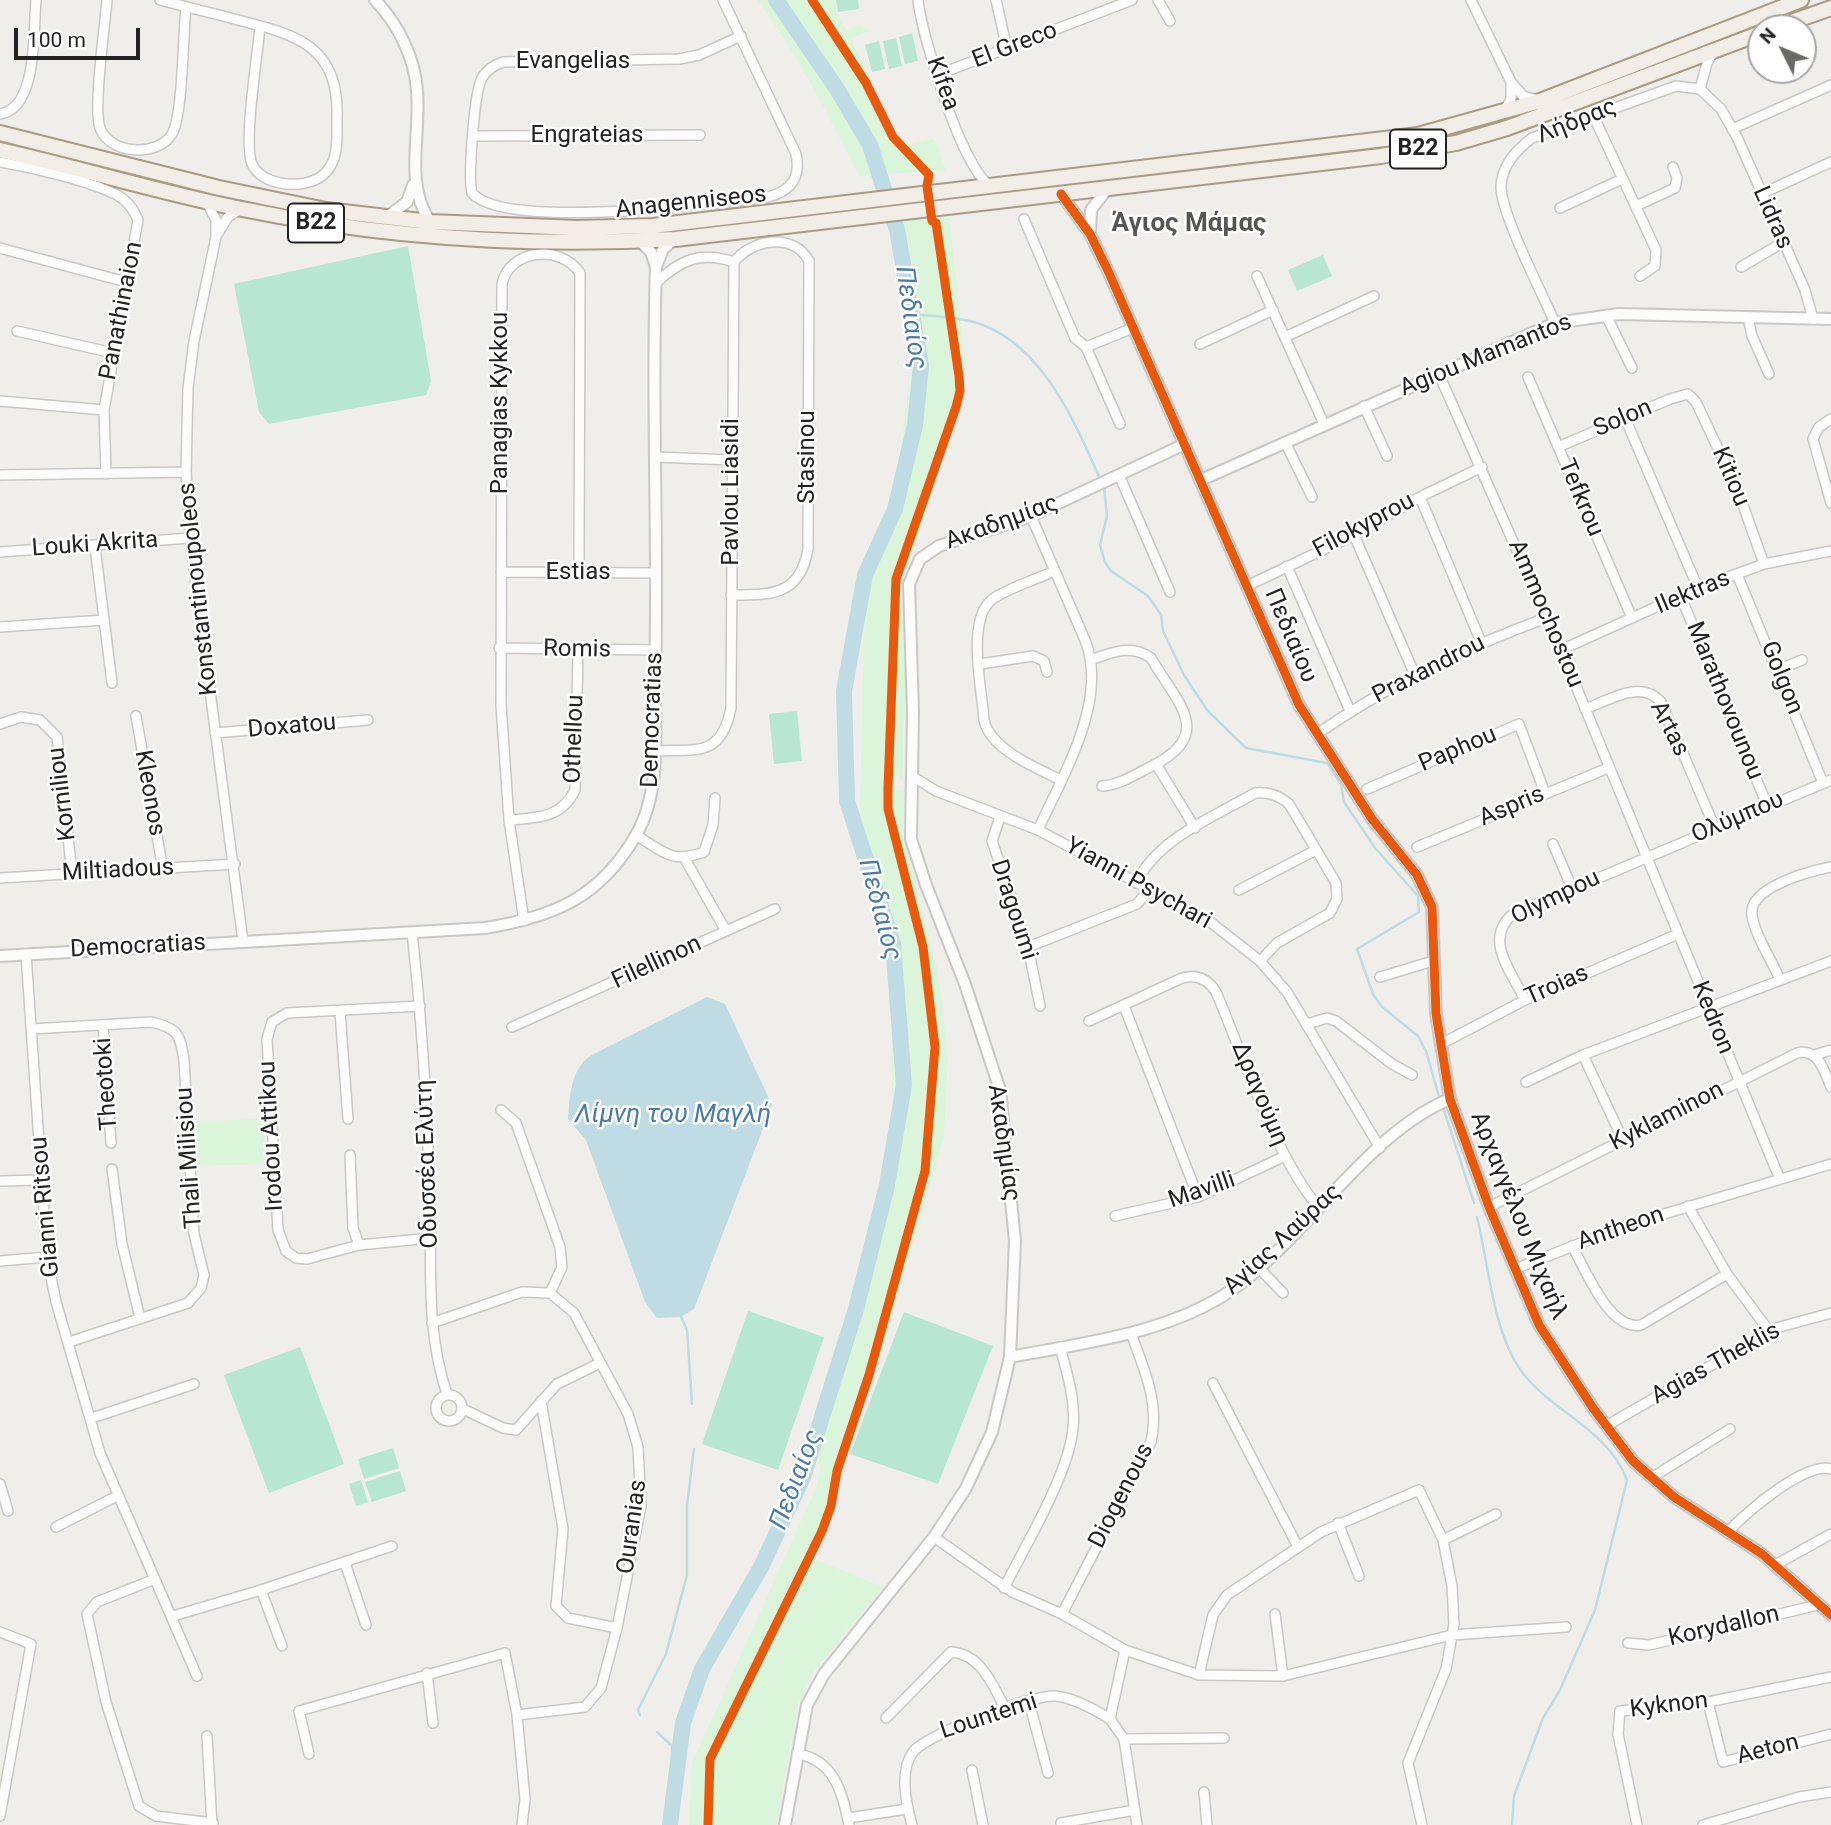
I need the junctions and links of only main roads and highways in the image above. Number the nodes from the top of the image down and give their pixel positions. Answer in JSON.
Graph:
{"nodes":[{"id":1,"x":1801,"y":0,"type":"edge"},
{"id":2,"x":1831,"y":8,"type":"edge"},
{"id":3,"x":1814,"y":14,"type":"edge"},
{"id":4,"x":1747,"y":38,"type":"edge"},
{"id":5,"x":0,"y":132,"type":"edge"},
{"id":6,"x":0,"y":150,"type":"edge"},
{"id":7,"x":952,"y":197,"type":"junction"},
{"id":8,"x":861,"y":210,"type":"junction"}],
"edges":[{"from":1,"to":7,"type":"main road","number":"B22"},
{"from":2,"to":3,"type":"main road"},
{"from":4,"to":7,"type":"main road","number":"B22"},
{"from":5,"to":8,"type":"main road","number":"B22"},
{"from":6,"to":8,"type":"main road","number":"B22"},
{"from":7,"to":8,"type":"main road","number":"B22"}]}
